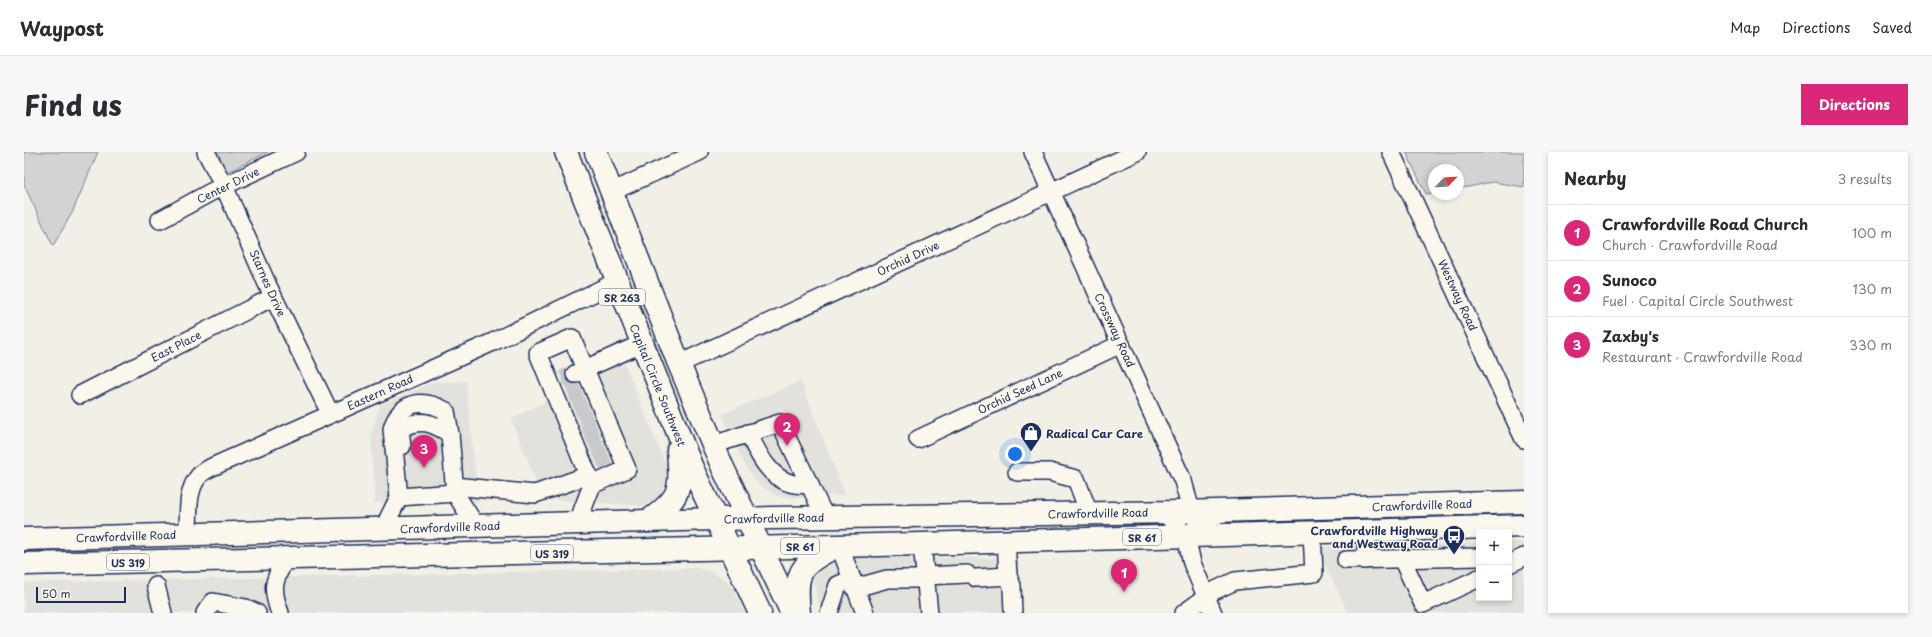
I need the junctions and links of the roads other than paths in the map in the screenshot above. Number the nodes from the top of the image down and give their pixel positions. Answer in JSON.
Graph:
{"nodes":[{"id":1,"x":206,"y":152,"type":"edge"},
{"id":2,"x":296,"y":152,"type":"edge"},
{"id":3,"x":566,"y":152,"type":"edge"},
{"id":4,"x":596,"y":152,"type":"edge"},
{"id":5,"x":699,"y":152,"type":"edge"},
{"id":6,"x":1033,"y":152,"type":"edge"},
{"id":7,"x":1137,"y":152,"type":"edge"},
{"id":8,"x":1391,"y":152,"type":"edge"},
{"id":9,"x":224,"y":186,"type":"junction"},
{"id":10,"x":611,"y":192,"type":"junction"},
{"id":11,"x":1051,"y":192,"type":"junction"},
{"id":12,"x":160,"y":220,"type":"dead end"},
{"id":13,"x":616,"y":282,"type":"junction"},
{"id":14,"x":273,"y":297,"type":"junction"},
{"id":15,"x":641,"y":344,"type":"junction"},
{"id":16,"x":1121,"y":344,"type":"junction"},
{"id":17,"x":679,"y":364,"type":"junction"},
{"id":18,"x":80,"y":395,"type":"dead end"},
{"id":19,"x":330,"y":413,"type":"junction"},
{"id":20,"x":585,"y":421,"type":"junction"},
{"id":21,"x":677,"y":431,"type":"junction"},
{"id":22,"x":450,"y":434,"type":"junction"},
{"id":23,"x":748,"y":434,"type":"junction"},
{"id":24,"x":918,"y":439,"type":"dead end"},
{"id":25,"x":1524,"y":439,"type":"edge"},
{"id":26,"x":713,"y":445,"type":"junction"},
{"id":27,"x":1017,"y":472,"type":"dead end"},
{"id":28,"x":810,"y":484,"type":"junction"},
{"id":29,"x":454,"y":489,"type":"junction"},
{"id":30,"x":402,"y":497,"type":"junction"},
{"id":31,"x":1524,"y":502,"type":"edge"},
{"id":32,"x":1401,"y":505,"type":"junction"},
{"id":33,"x":1225,"y":510,"type":"junction"},
{"id":34,"x":1191,"y":511,"type":"junction"},
{"id":35,"x":1164,"y":512,"type":"junction"},
{"id":36,"x":1089,"y":513,"type":"junction"},
{"id":37,"x":825,"y":517,"type":"junction"},
{"id":38,"x":747,"y":518,"type":"junction"},
{"id":39,"x":714,"y":519,"type":"junction"},
{"id":40,"x":648,"y":521,"type":"junction"},
{"id":41,"x":582,"y":523,"type":"junction"},
{"id":42,"x":1518,"y":523,"type":"edge"},
{"id":43,"x":476,"y":526,"type":"junction"},
{"id":44,"x":383,"y":529,"type":"junction"},
{"id":45,"x":1368,"y":530,"type":"junction"},
{"id":46,"x":254,"y":532,"type":"junction"},
{"id":47,"x":1312,"y":532,"type":"junction"},
{"id":48,"x":181,"y":535,"type":"junction"},
{"id":49,"x":1186,"y":536,"type":"junction"},
{"id":50,"x":24,"y":539,"type":"edge"},
{"id":51,"x":1006,"y":541,"type":"junction"},
{"id":52,"x":922,"y":544,"type":"junction"},
{"id":53,"x":839,"y":545,"type":"junction"},
{"id":54,"x":761,"y":547,"type":"junction"},
{"id":55,"x":729,"y":549,"type":"junction"},
{"id":56,"x":1512,"y":556,"type":"edge"},
{"id":57,"x":1476,"y":557,"type":"edge"},
{"id":58,"x":1524,"y":557,"type":"edge"},
{"id":59,"x":285,"y":559,"type":"junction"},
{"id":60,"x":1402,"y":559,"type":"junction"},
{"id":61,"x":207,"y":560,"type":"junction"},
{"id":62,"x":1346,"y":560,"type":"dead end"},
{"id":63,"x":1366,"y":560,"type":"junction"},
{"id":64,"x":1512,"y":563,"type":"edge"},
{"id":65,"x":24,"y":564,"type":"edge"},
{"id":66,"x":1008,"y":576,"type":"junction"},
{"id":67,"x":926,"y":577,"type":"junction"},
{"id":68,"x":1476,"y":579,"type":"edge"},
{"id":69,"x":854,"y":584,"type":"junction"},
{"id":70,"x":156,"y":586,"type":"dead end"},
{"id":71,"x":1206,"y":596,"type":"junction"},
{"id":72,"x":163,"y":613,"type":"edge"},
{"id":73,"x":205,"y":613,"type":"edge"},
{"id":74,"x":257,"y":613,"type":"edge"},
{"id":75,"x":280,"y":613,"type":"edge"},
{"id":76,"x":760,"y":613,"type":"edge"},
{"id":77,"x":792,"y":613,"type":"edge"},
{"id":78,"x":799,"y":613,"type":"edge"},
{"id":79,"x":829,"y":613,"type":"edge"},
{"id":80,"x":865,"y":613,"type":"edge"},
{"id":81,"x":929,"y":613,"type":"edge"},
{"id":82,"x":1013,"y":613,"type":"edge"},
{"id":83,"x":1184,"y":613,"type":"edge"},
{"id":84,"x":1214,"y":613,"type":"edge"}],
"edges":[{"from":1,"to":9,"type":"street","name":"Starnes Drive"},
{"from":2,"to":9,"type":"street","name":"Center Drive"},
{"from":3,"to":13,"type":"main road","name":"Capital Circle Southwest","number":"SR 263"},
{"from":4,"to":10,"type":"main road","number":"SR 263"},
{"from":5,"to":10,"type":"street"},
{"from":6,"to":11,"type":"street","name":"Crossway Road"},
{"from":7,"to":11,"type":"street","name":"Orchid Drive"},
{"from":8,"to":25,"type":"street","name":"Westway Road"},
{"from":9,"to":12,"type":"street","name":"Center Drive"},
{"from":9,"to":14,"type":"street","name":"Starnes Drive"},
{"from":10,"to":17,"type":"main road","number":"SR 263"},
{"from":11,"to":16,"type":"street","name":"Crossway Road"},
{"from":11,"to":17,"type":"street","name":"Orchid Drive"},
{"from":13,"to":15,"type":"main road","name":"Capital Circle Southwest","number":"SR 263"},
{"from":13,"to":19,"type":"street","name":"Eastern Road"},
{"from":14,"to":18,"type":"street","name":"East Place"},
{"from":14,"to":19,"type":"street","name":"Starnes Drive"},
{"from":15,"to":20,"type":"street"},
{"from":15,"to":21,"type":"main road","name":"Capital Circle Southwest","number":"SR 263"},
{"from":16,"to":24,"type":"street","name":"Orchid Seed Lane"},
{"from":16,"to":34,"type":"street","name":"Crossway Road"},
{"from":17,"to":26,"type":"main road","number":"SR 263"},
{"from":19,"to":48,"type":"street","name":"Eastern Road"},
{"from":20,"to":29,"type":"street"},
{"from":20,"to":41,"type":"street"},
{"from":21,"to":39,"type":"main road","name":"Capital Circle Southwest","number":"SR 263"},
{"from":21,"to":40,"type":"main road"},
{"from":22,"to":29,"type":"street"},
{"from":22,"to":30,"type":"street"},
{"from":22,"to":30,"type":"street"},
{"from":23,"to":26,"type":"street"},
{"from":23,"to":28,"type":"street"},
{"from":23,"to":28,"type":"street"},
{"from":26,"to":38,"type":"main road","number":"SR 263"},
{"from":27,"to":36,"type":"street"},
{"from":28,"to":37,"type":"street"},
{"from":29,"to":30,"type":"street"},
{"from":29,"to":43,"type":"street"},
{"from":30,"to":44,"type":"street"},
{"from":31,"to":32,"type":"main road","name":"Crawfordville Road"},
{"from":32,"to":33,"type":"main road","name":"Crawfordville Road"},
{"from":32,"to":45,"type":"main road"},
{"from":33,"to":34,"type":"main road","name":"Crawfordville Road"},
{"from":33,"to":49,"type":"street"},
{"from":34,"to":35,"type":"main road","name":"Crawfordville Road"},
{"from":35,"to":36,"type":"main road","name":"Crawfordville Road"},
{"from":35,"to":49,"type":"street"},
{"from":36,"to":37,"type":"main road","name":"Crawfordville Road"},
{"from":37,"to":38,"type":"main road","name":"Crawfordville Road"},
{"from":38,"to":39,"type":"main road","name":"Crawfordville Road"},
{"from":38,"to":54,"type":"main road"},
{"from":39,"to":40,"type":"main road","name":"Crawfordville Road"},
{"from":39,"to":55,"type":"main road","name":"Capital Circle Southwest","number":"SR 263"},
{"from":40,"to":41,"type":"main road","name":"Crawfordville Road"},
{"from":41,"to":43,"type":"main road","name":"Crawfordville Road"},
{"from":42,"to":45,"type":"main road","number":"SR 61"},
{"from":43,"to":44,"type":"main road","name":"Crawfordville Road"},
{"from":44,"to":46,"type":"main road","name":"Crawfordville Road"},
{"from":45,"to":47,"type":"main road","number":"SR 61"},
{"from":45,"to":63,"type":"street"},
{"from":46,"to":48,"type":"main road","name":"Crawfordville Road"},
{"from":46,"to":61,"type":"main road"},
{"from":47,"to":49,"type":"main road","number":"SR 61"},
{"from":47,"to":71,"type":"street"},
{"from":48,"to":50,"type":"main road","name":"Crawfordville Road"},
{"from":48,"to":61,"type":"main road"},
{"from":49,"to":51,"type":"main road","number":"SR 61"},
{"from":49,"to":71,"type":"street"},
{"from":51,"to":52,"type":"main road","number":"SR 61"},
{"from":51,"to":66,"type":"street"},
{"from":52,"to":53,"type":"main road","number":"SR 61"},
{"from":52,"to":67,"type":"street"},
{"from":53,"to":54,"type":"main road","number":"SR 61"},
{"from":53,"to":69,"type":"street"},
{"from":53,"to":78,"type":"main road"},
{"from":54,"to":55,"type":"main road","number":"SR 61"},
{"from":54,"to":77,"type":"main road"},
{"from":55,"to":59,"type":"main road","number":"US 319"},
{"from":55,"to":76,"type":"main road","name":"Capital Circle Southwest"},
{"from":56,"to":58,"type":"street"},
{"from":57,"to":60,"type":"street"},
{"from":58,"to":64,"type":"street"},
{"from":59,"to":61,"type":"main road","number":"US 319"},
{"from":59,"to":75,"type":"street"},
{"from":60,"to":63,"type":"street"},
{"from":60,"to":68,"type":"street"},
{"from":61,"to":65,"type":"main road","number":"US 319"},
{"from":62,"to":63,"type":"street"},
{"from":66,"to":67,"type":"street"},
{"from":66,"to":82,"type":"street"},
{"from":67,"to":69,"type":"street"},
{"from":67,"to":81,"type":"street"},
{"from":69,"to":79,"type":"street"},
{"from":69,"to":80,"type":"street"},
{"from":70,"to":72,"type":"street"},
{"from":71,"to":83,"type":"street"},
{"from":71,"to":84,"type":"street"},
{"from":73,"to":74,"type":"street"}]}
